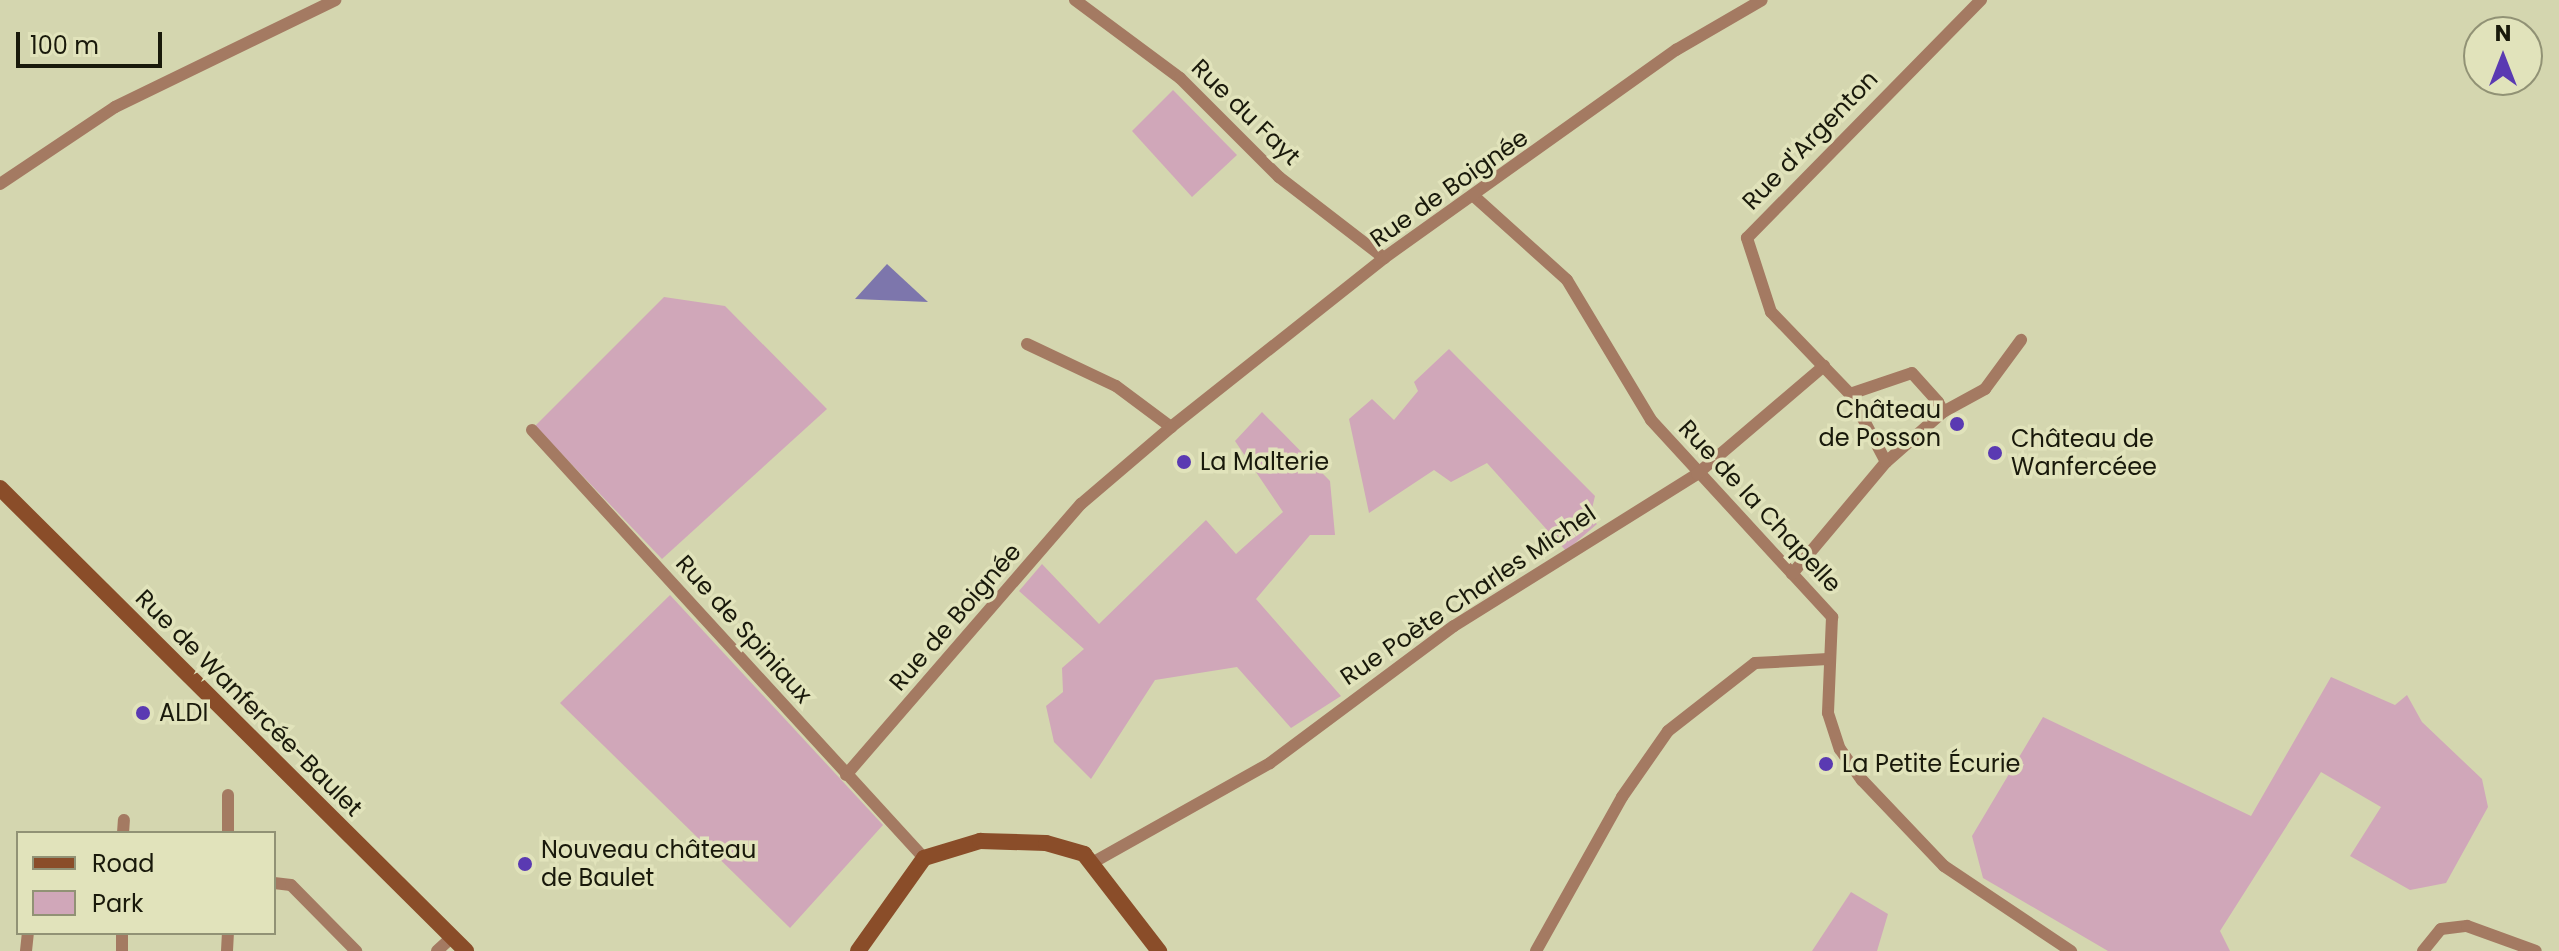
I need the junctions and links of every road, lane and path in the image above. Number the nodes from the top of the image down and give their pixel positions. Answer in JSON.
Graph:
{"nodes":[{"id":1,"x":335,"y":0,"type":"edge"},
{"id":2,"x":1075,"y":0,"type":"edge"},
{"id":3,"x":1762,"y":0,"type":"edge"},
{"id":4,"x":1981,"y":0,"type":"edge"},
{"id":5,"x":0,"y":184,"type":"edge"},
{"id":6,"x":1476,"y":198,"type":"junction"},
{"id":7,"x":1384,"y":258,"type":"junction"},
{"id":8,"x":2021,"y":340,"type":"dead end"},
{"id":9,"x":1027,"y":344,"type":"dead end"},
{"id":10,"x":1824,"y":366,"type":"junction"},
{"id":11,"x":1850,"y":394,"type":"junction"},
{"id":12,"x":1943,"y":412,"type":"junction"},
{"id":13,"x":1171,"y":427,"type":"junction"},
{"id":14,"x":532,"y":430,"type":"dead end"},
{"id":15,"x":1886,"y":462,"type":"junction"},
{"id":16,"x":1697,"y":474,"type":"junction"},
{"id":17,"x":0,"y":488,"type":"edge"},
{"id":18,"x":1792,"y":574,"type":"junction"},
{"id":19,"x":1828,"y":659,"type":"junction"},
{"id":20,"x":846,"y":775,"type":"junction"},
{"id":21,"x":228,"y":795,"type":"dead end"},
{"id":22,"x":228,"y":831,"type":"edge"},
{"id":23,"x":924,"y":858,"type":"junction"},
{"id":24,"x":1092,"y":863,"type":"junction"},
{"id":25,"x":276,"y":883,"type":"edge"},
{"id":26,"x":451,"y":938,"type":"junction"},
{"id":27,"x":356,"y":951,"type":"edge"},
{"id":28,"x":437,"y":951,"type":"edge"},
{"id":29,"x":466,"y":951,"type":"edge"},
{"id":30,"x":858,"y":951,"type":"edge"},
{"id":31,"x":1159,"y":951,"type":"edge"},
{"id":32,"x":1536,"y":951,"type":"edge"},
{"id":33,"x":2071,"y":951,"type":"edge"},
{"id":34,"x":2423,"y":951,"type":"edge"},
{"id":35,"x":2536,"y":951,"type":"edge"}],
"edges":[{"from":1,"to":5,"type":"street"},
{"from":2,"to":7,"type":"street","name":"Rue du Fayt"},
{"from":3,"to":6,"type":"street","name":"Rue de Boignée"},
{"from":4,"to":10,"type":"street","name":"Rue d'Argenton"},
{"from":6,"to":7,"type":"street","name":"Rue de Boignée"},
{"from":6,"to":16,"type":"street","name":"Rue de la Chapelle"},
{"from":7,"to":13,"type":"street","name":"Rue de Boignée"},
{"from":8,"to":12,"type":"street"},
{"from":9,"to":13,"type":"street"},
{"from":10,"to":11,"type":"street"},
{"from":10,"to":16,"type":"street","name":"Rue Poète Charles Michel"},
{"from":11,"to":12,"type":"street"},
{"from":11,"to":15,"type":"street"},
{"from":12,"to":15,"type":"street"},
{"from":13,"to":20,"type":"street","name":"Rue de Boignée"},
{"from":14,"to":20,"type":"street","name":"Rue de Spiniaux"},
{"from":15,"to":18,"type":"street"},
{"from":16,"to":18,"type":"street","name":"Rue de la Chapelle"},
{"from":16,"to":24,"type":"street","name":"Rue Poète Charles Michel"},
{"from":17,"to":26,"type":"main road","name":"Rue de Wanfercée-Baulet"},
{"from":18,"to":19,"type":"street","name":"Rue de la Chapelle"},
{"from":19,"to":32,"type":"street"},
{"from":19,"to":33,"type":"street","name":"Rue de la Chapelle"},
{"from":20,"to":23,"type":"street","name":"Rue de Spiniaux"},
{"from":21,"to":22,"type":"street"},
{"from":23,"to":24,"type":"main road"},
{"from":23,"to":30,"type":"main road"},
{"from":24,"to":31,"type":"main road"},
{"from":25,"to":27,"type":"street"},
{"from":26,"to":28,"type":"street"},
{"from":26,"to":29,"type":"main road","name":"Rue de Wanfercée-Baulet"},
{"from":34,"to":35,"type":"street"}]}
